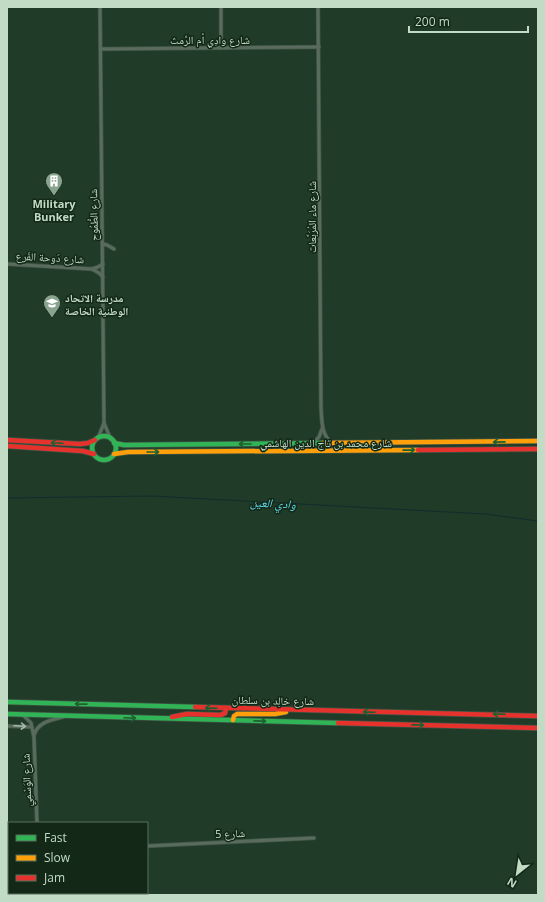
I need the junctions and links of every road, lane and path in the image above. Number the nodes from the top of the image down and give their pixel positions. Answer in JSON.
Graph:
{"nodes":[{"id":1,"x":100,"y":7,"type":"edge"},
{"id":2,"x":221,"y":7,"type":"edge"},
{"id":3,"x":318,"y":7,"type":"edge"},
{"id":4,"x":319,"y":47,"type":"junction"},
{"id":5,"x":221,"y":48,"type":"junction"},
{"id":6,"x":101,"y":49,"type":"junction"},
{"id":7,"x":102,"y":244,"type":"junction"},
{"id":8,"x":114,"y":249,"type":"dead end"},
{"id":9,"x":7,"y":264,"type":"edge"},
{"id":10,"x":103,"y":264,"type":"junction"},
{"id":11,"x":92,"y":269,"type":"junction"},
{"id":12,"x":103,"y":277,"type":"junction"},
{"id":13,"x":104,"y":423,"type":"junction"},
{"id":14,"x":322,"y":428,"type":"junction"},
{"id":15,"x":97,"y":439,"type":"junction"},
{"id":16,"x":7,"y":440,"type":"edge"},
{"id":17,"x":113,"y":441,"type":"junction"},
{"id":18,"x":538,"y":441,"type":"edge"},
{"id":19,"x":331,"y":443,"type":"junction"},
{"id":20,"x":312,"y":444,"type":"junction"},
{"id":21,"x":7,"y":446,"type":"edge"},
{"id":22,"x":538,"y":449,"type":"edge"},
{"id":23,"x":94,"y":454,"type":"junction"},
{"id":24,"x":114,"y":454,"type":"junction"},
{"id":25,"x":7,"y":702,"type":"edge"},
{"id":26,"x":226,"y":708,"type":"junction"},
{"id":27,"x":291,"y":710,"type":"junction"},
{"id":28,"x":7,"y":714,"type":"edge"},
{"id":29,"x":23,"y":715,"type":"junction"},
{"id":30,"x":67,"y":716,"type":"junction"},
{"id":31,"x":538,"y":716,"type":"edge"},
{"id":32,"x":168,"y":719,"type":"junction"},
{"id":33,"x":233,"y":720,"type":"junction"},
{"id":34,"x":7,"y":726,"type":"edge"},
{"id":35,"x":32,"y":727,"type":"junction"},
{"id":36,"x":538,"y":728,"type":"edge"},
{"id":37,"x":34,"y":737,"type":"junction"},
{"id":38,"x":37,"y":822,"type":"edge"},
{"id":39,"x":314,"y":838,"type":"dead end"},
{"id":40,"x":148,"y":846,"type":"edge"},
{"id":41,"x":7,"y":865,"type":"edge"},
{"id":42,"x":8,"y":893,"type":"edge"}],
"edges":[{"from":1,"to":6,"type":"street","name":"شارع الطُّمُوح"},
{"from":2,"to":5,"type":"street"},
{"from":3,"to":4,"type":"street","name":"شارع ماء المُرَبَّعات"},
{"from":4,"to":5,"type":"street","name":"شارع وادِي أم الرِّمث"},
{"from":4,"to":14,"type":"street","name":"شارع ماء المُرَبَّعات"},
{"from":5,"to":6,"type":"street","name":"شارع وادِي أم الرِّمث"},
{"from":6,"to":7,"type":"street","name":"شارع الطُّمُوح"},
{"from":7,"to":8,"type":"street"},
{"from":7,"to":10,"type":"street","name":"شارع الطُّمُوح"},
{"from":9,"to":11,"type":"street","name":"شارع دَوحة الفَرع"},
{"from":10,"to":11,"type":"street","name":"شارع دَوحة الفَرع"},
{"from":10,"to":12,"type":"street","name":"شارع الطُّمُوح"},
{"from":11,"to":12,"type":"street","name":"شارع دَوحة الفَرع"},
{"from":12,"to":13,"type":"street","name":"شارع الطُّمُوح"},
{"from":13,"to":15,"type":"street","name":"شارع الطُّمُوح"},
{"from":13,"to":17,"type":"street","name":"شارع الطُّمُوح"},
{"from":14,"to":19,"type":"street","name":"شارع ماء المُرَبَّعات"},
{"from":14,"to":20,"type":"street"},
{"from":15,"to":16,"type":"main road","one_way":true},
{"from":15,"to":17,"type":"main road"},
{"from":15,"to":23,"type":"main road"},
{"from":20,"to":17,"type":"main road","name":"شارع محمد بن تاج الدين الهاشمي","one_way":true},
{"from":17,"to":24,"type":"main road"},
{"from":18,"to":19,"type":"main road","name":"شارع محمد بن تاج الدين الهاشمي","one_way":true},
{"from":19,"to":20,"type":"main road","name":"شارع محمد بن تاج الدين الهاشمي"},
{"from":21,"to":23,"type":"main road"},
{"from":24,"to":22,"type":"main road","name":"شارع محمد بن تاج الدين الهاشمي","one_way":true},
{"from":23,"to":24,"type":"main road"},
{"from":26,"to":25,"type":"main road","name":"شارع خالِد بن سلطان","one_way":true},
{"from":26,"to":27,"type":"main road","name":"شارع خالِد بن سلطان"},
{"from":26,"to":32,"type":"main road"},
{"from":31,"to":27,"type":"main road","name":"شارع خالِد بن سلطان","one_way":true},
{"from":27,"to":33,"type":"main road"},
{"from":28,"to":29,"type":"main road","name":"شارع خالِد بن سلطان"},
{"from":29,"to":30,"type":"main road","name":"شارع خالِد بن سلطان"},
{"from":29,"to":35,"type":"street","name":"شارع الوَسْمِي"},
{"from":30,"to":32,"type":"main road","name":"شارع خالِد بن سلطان","one_way":true},
{"from":30,"to":37,"type":"street","name":"شارع الوَسْمِي"},
{"from":32,"to":33,"type":"main road","name":"شارع خالِد بن سلطان"},
{"from":33,"to":36,"type":"main road","name":"شارع خالِد بن سلطان","one_way":true},
{"from":34,"to":35,"type":"street","one_way":true},
{"from":35,"to":37,"type":"street","name":"شارع الوَسْمِي"},
{"from":37,"to":38,"type":"street","name":"شارع الوَسْمِي"},
{"from":39,"to":40,"type":"street","name":"شارع 5"},
{"from":41,"to":42,"type":"street"}]}
